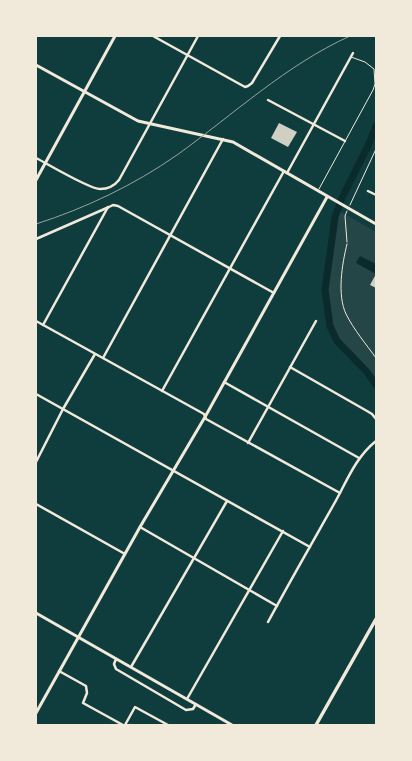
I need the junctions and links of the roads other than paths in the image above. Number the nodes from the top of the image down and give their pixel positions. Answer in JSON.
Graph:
{"nodes":[{"id":1,"x":115,"y":36,"type":"edge"},
{"id":2,"x":153,"y":36,"type":"edge"},
{"id":3,"x":198,"y":36,"type":"edge"},
{"id":4,"x":280,"y":36,"type":"edge"},
{"id":5,"x":188,"y":55,"type":"junction"},
{"id":6,"x":352,"y":55,"type":"joint"},
{"id":7,"x":36,"y":65,"type":"edge"},
{"id":8,"x":85,"y":92,"type":"junction"},
{"id":9,"x":268,"y":100,"type":"dead end"},
{"id":10,"x":149,"y":124,"type":"junction"},
{"id":11,"x":314,"y":124,"type":"junction"},
{"id":12,"x":223,"y":139,"type":"junction"},
{"id":13,"x":345,"y":140,"type":"junction"},
{"id":14,"x":36,"y":158,"type":"edge"},
{"id":15,"x":46,"y":163,"type":"junction"},
{"id":16,"x":285,"y":172,"type":"junction"},
{"id":17,"x":36,"y":180,"type":"edge"},
{"id":18,"x":368,"y":191,"type":"dead end"},
{"id":19,"x":318,"y":192,"type":"junction"},
{"id":20,"x":376,"y":195,"type":"edge"},
{"id":21,"x":327,"y":197,"type":"junction"},
{"id":22,"x":108,"y":207,"type":"junction"},
{"id":23,"x":376,"y":224,"type":"edge"},
{"id":24,"x":170,"y":236,"type":"junction"},
{"id":25,"x":36,"y":239,"type":"edge"},
{"id":26,"x":347,"y":244,"type":"road end"},
{"id":27,"x":230,"y":268,"type":"junction"},
{"id":28,"x":274,"y":293,"type":"junction"},
{"id":29,"x":36,"y":321,"type":"edge"},
{"id":30,"x":316,"y":321,"type":"dead end"},
{"id":31,"x":43,"y":325,"type":"junction"},
{"id":32,"x":95,"y":354,"type":"junction"},
{"id":33,"x":102,"y":358,"type":"junction"},
{"id":34,"x":376,"y":358,"type":"edge"},
{"id":35,"x":290,"y":367,"type":"junction"},
{"id":36,"x":224,"y":382,"type":"junction"},
{"id":37,"x":162,"y":391,"type":"junction"},
{"id":38,"x":36,"y":394,"type":"edge"},
{"id":39,"x":268,"y":407,"type":"junction"},
{"id":40,"x":63,"y":409,"type":"junction"},
{"id":41,"x":205,"y":416,"type":"junction"},
{"id":42,"x":376,"y":419,"type":"edge"},
{"id":43,"x":376,"y":441,"type":"edge"},
{"id":44,"x":248,"y":443,"type":"junction"},
{"id":45,"x":359,"y":458,"type":"junction"},
{"id":46,"x":36,"y":462,"type":"edge"},
{"id":47,"x":173,"y":471,"type":"junction"},
{"id":48,"x":340,"y":493,"type":"junction"},
{"id":49,"x":227,"y":501,"type":"junction"},
{"id":50,"x":36,"y":504,"type":"edge"},
{"id":51,"x":140,"y":527,"type":"junction"},
{"id":52,"x":283,"y":532,"type":"junction"},
{"id":53,"x":310,"y":547,"type":"junction"},
{"id":54,"x":125,"y":554,"type":"junction"},
{"id":55,"x":195,"y":558,"type":"junction"},
{"id":56,"x":249,"y":590,"type":"junction"},
{"id":57,"x":277,"y":606,"type":"junction"},
{"id":58,"x":36,"y":613,"type":"edge"},
{"id":59,"x":376,"y":619,"type":"edge"},
{"id":60,"x":268,"y":622,"type":"dead end"},
{"id":61,"x":78,"y":637,"type":"junction"},
{"id":62,"x":116,"y":659,"type":"junction"},
{"id":63,"x":131,"y":667,"type":"junction"},
{"id":64,"x":59,"y":671,"type":"junction"},
{"id":65,"x":187,"y":699,"type":"junction"},
{"id":66,"x":196,"y":704,"type":"junction"},
{"id":67,"x":36,"y":713,"type":"edge"},
{"id":68,"x":124,"y":725,"type":"edge"},
{"id":69,"x":168,"y":725,"type":"edge"},
{"id":70,"x":232,"y":725,"type":"edge"},
{"id":71,"x":316,"y":725,"type":"edge"}],
"edges":[{"from":1,"to":8,"type":"street"},
{"from":2,"to":5,"type":"street"},
{"from":3,"to":5,"type":"street"},
{"from":4,"to":5,"type":"street"},
{"from":5,"to":10,"type":"street"},
{"from":6,"to":11,"type":"street"},
{"from":6,"to":13,"type":"lane"},
{"from":7,"to":8,"type":"street"},
{"from":8,"to":10,"type":"street"},
{"from":8,"to":15,"type":"street"},
{"from":9,"to":11,"type":"street"},
{"from":10,"to":12,"type":"street"},
{"from":10,"to":15,"type":"street"},
{"from":11,"to":13,"type":"street"},
{"from":11,"to":16,"type":"street"},
{"from":12,"to":16,"type":"street"},
{"from":12,"to":24,"type":"street"},
{"from":13,"to":19,"type":"lane"},
{"from":14,"to":15,"type":"street"},
{"from":15,"to":17,"type":"street"},
{"from":16,"to":19,"type":"street"},
{"from":16,"to":27,"type":"street"},
{"from":18,"to":20,"type":"street"},
{"from":19,"to":21,"type":"street"},
{"from":21,"to":23,"type":"street"},
{"from":21,"to":28,"type":"street"},
{"from":22,"to":24,"type":"street"},
{"from":22,"to":25,"type":"street"},
{"from":22,"to":31,"type":"street"},
{"from":24,"to":27,"type":"street"},
{"from":24,"to":33,"type":"street"},
{"from":26,"to":34,"type":"lane"},
{"from":27,"to":28,"type":"street"},
{"from":27,"to":37,"type":"street"},
{"from":28,"to":36,"type":"street"},
{"from":29,"to":31,"type":"street"},
{"from":30,"to":35,"type":"street"},
{"from":31,"to":32,"type":"street"},
{"from":32,"to":33,"type":"street"},
{"from":32,"to":40,"type":"street"},
{"from":33,"to":37,"type":"street"},
{"from":35,"to":39,"type":"street"},
{"from":35,"to":42,"type":"street"},
{"from":36,"to":39,"type":"street"},
{"from":36,"to":41,"type":"street"},
{"from":37,"to":41,"type":"street"},
{"from":38,"to":40,"type":"street"},
{"from":39,"to":44,"type":"street"},
{"from":39,"to":45,"type":"street"},
{"from":40,"to":46,"type":"street"},
{"from":40,"to":47,"type":"street"},
{"from":41,"to":44,"type":"street"},
{"from":41,"to":47,"type":"street"},
{"from":43,"to":45,"type":"street"},
{"from":44,"to":48,"type":"street"},
{"from":45,"to":48,"type":"street"},
{"from":47,"to":49,"type":"street"},
{"from":47,"to":51,"type":"street"},
{"from":48,"to":53,"type":"street"},
{"from":49,"to":52,"type":"street"},
{"from":49,"to":55,"type":"street"},
{"from":50,"to":54,"type":"street"},
{"from":51,"to":54,"type":"street"},
{"from":51,"to":55,"type":"street"},
{"from":52,"to":53,"type":"street"},
{"from":52,"to":56,"type":"street"},
{"from":53,"to":57,"type":"street"},
{"from":54,"to":61,"type":"street"},
{"from":55,"to":56,"type":"street"},
{"from":55,"to":63,"type":"street"},
{"from":56,"to":57,"type":"street"},
{"from":56,"to":65,"type":"street"},
{"from":57,"to":60,"type":"street"},
{"from":58,"to":61,"type":"street"},
{"from":59,"to":71,"type":"main road"},
{"from":61,"to":62,"type":"street"},
{"from":61,"to":64,"type":"street"},
{"from":62,"to":63,"type":"street"},
{"from":62,"to":66,"type":"street"},
{"from":63,"to":65,"type":"street"},
{"from":64,"to":67,"type":"street"},
{"from":64,"to":68,"type":"street"},
{"from":65,"to":66,"type":"street"},
{"from":66,"to":70,"type":"street"},
{"from":68,"to":69,"type":"street"}]}
